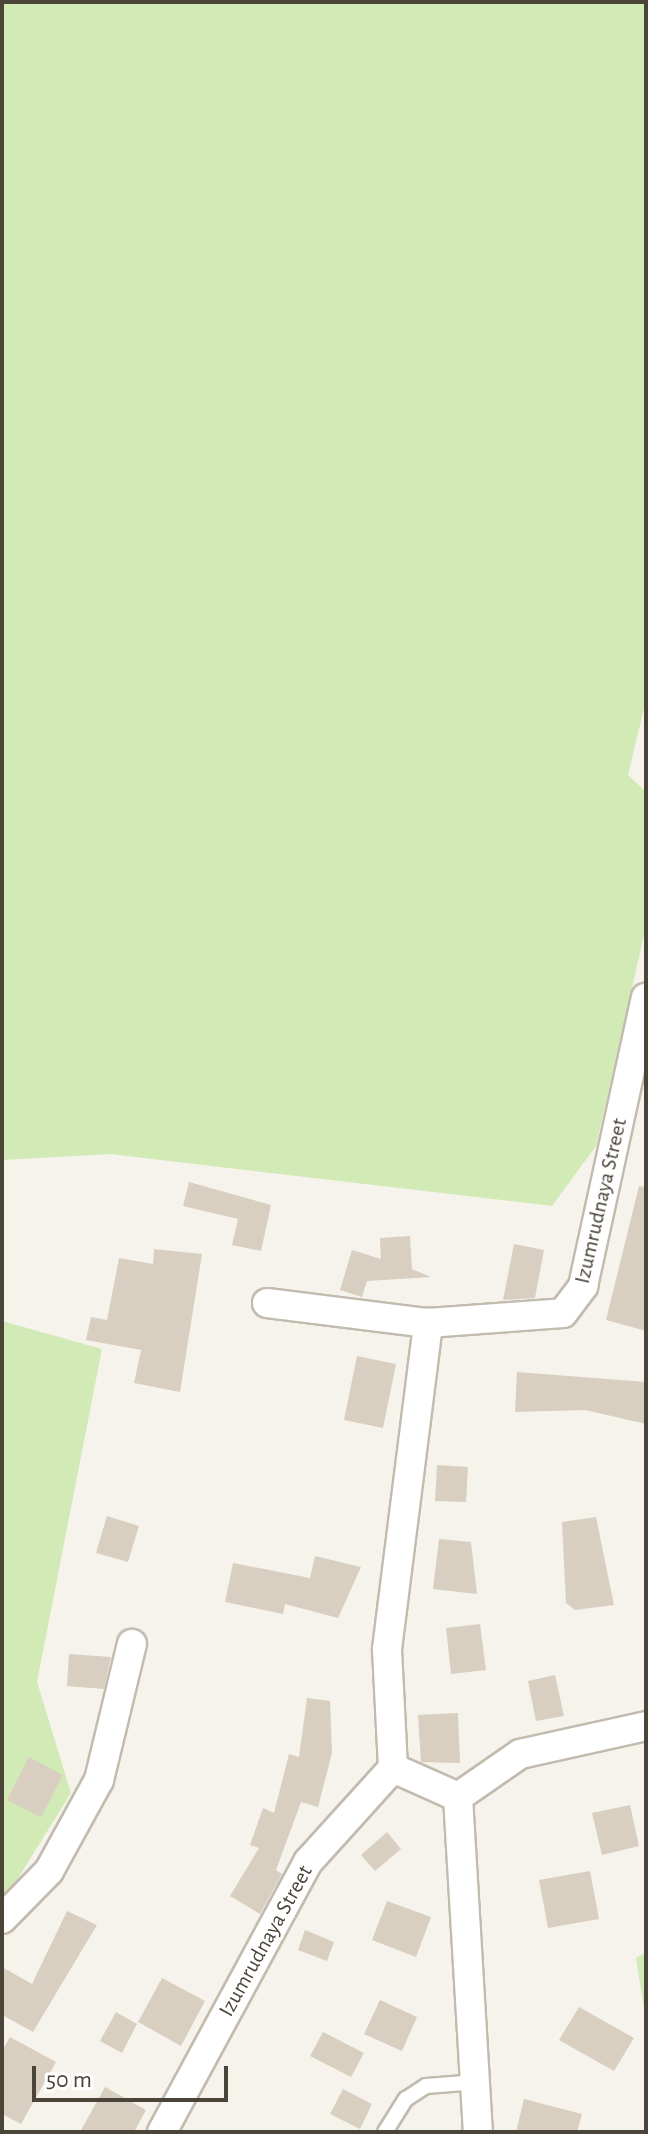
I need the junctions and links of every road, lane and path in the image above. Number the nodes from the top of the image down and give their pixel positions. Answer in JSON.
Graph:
{"nodes":[{"id":1,"x":646,"y":998,"type":"edge"},
{"id":2,"x":267,"y":1303,"type":"dead end"},
{"id":3,"x":428,"y":1323,"type":"junction"},
{"id":4,"x":132,"y":1644,"type":"dead end"},
{"id":5,"x":646,"y":1726,"type":"edge"},
{"id":6,"x":393,"y":1768,"type":"junction"},
{"id":7,"x":458,"y":1797,"type":"junction"},
{"id":8,"x":2,"y":1919,"type":"edge"},
{"id":9,"x":479,"y":2082,"type":"junction"},
{"id":10,"x":162,"y":2132,"type":"edge"},
{"id":11,"x":385,"y":2132,"type":"edge"},
{"id":12,"x":478,"y":2132,"type":"edge"}],
"edges":[{"from":1,"to":3,"type":"street","name":"Izumrudnaya Street"},
{"from":2,"to":3,"type":"street","name":"Izumrudnaya Street"},
{"from":3,"to":6,"type":"street"},
{"from":4,"to":8,"type":"street"},
{"from":5,"to":7,"type":"street"},
{"from":6,"to":7,"type":"street"},
{"from":6,"to":10,"type":"street","name":"Izumrudnaya Street"},
{"from":7,"to":9,"type":"street"},
{"from":9,"to":11,"type":"lane"},
{"from":9,"to":12,"type":"street"}]}
